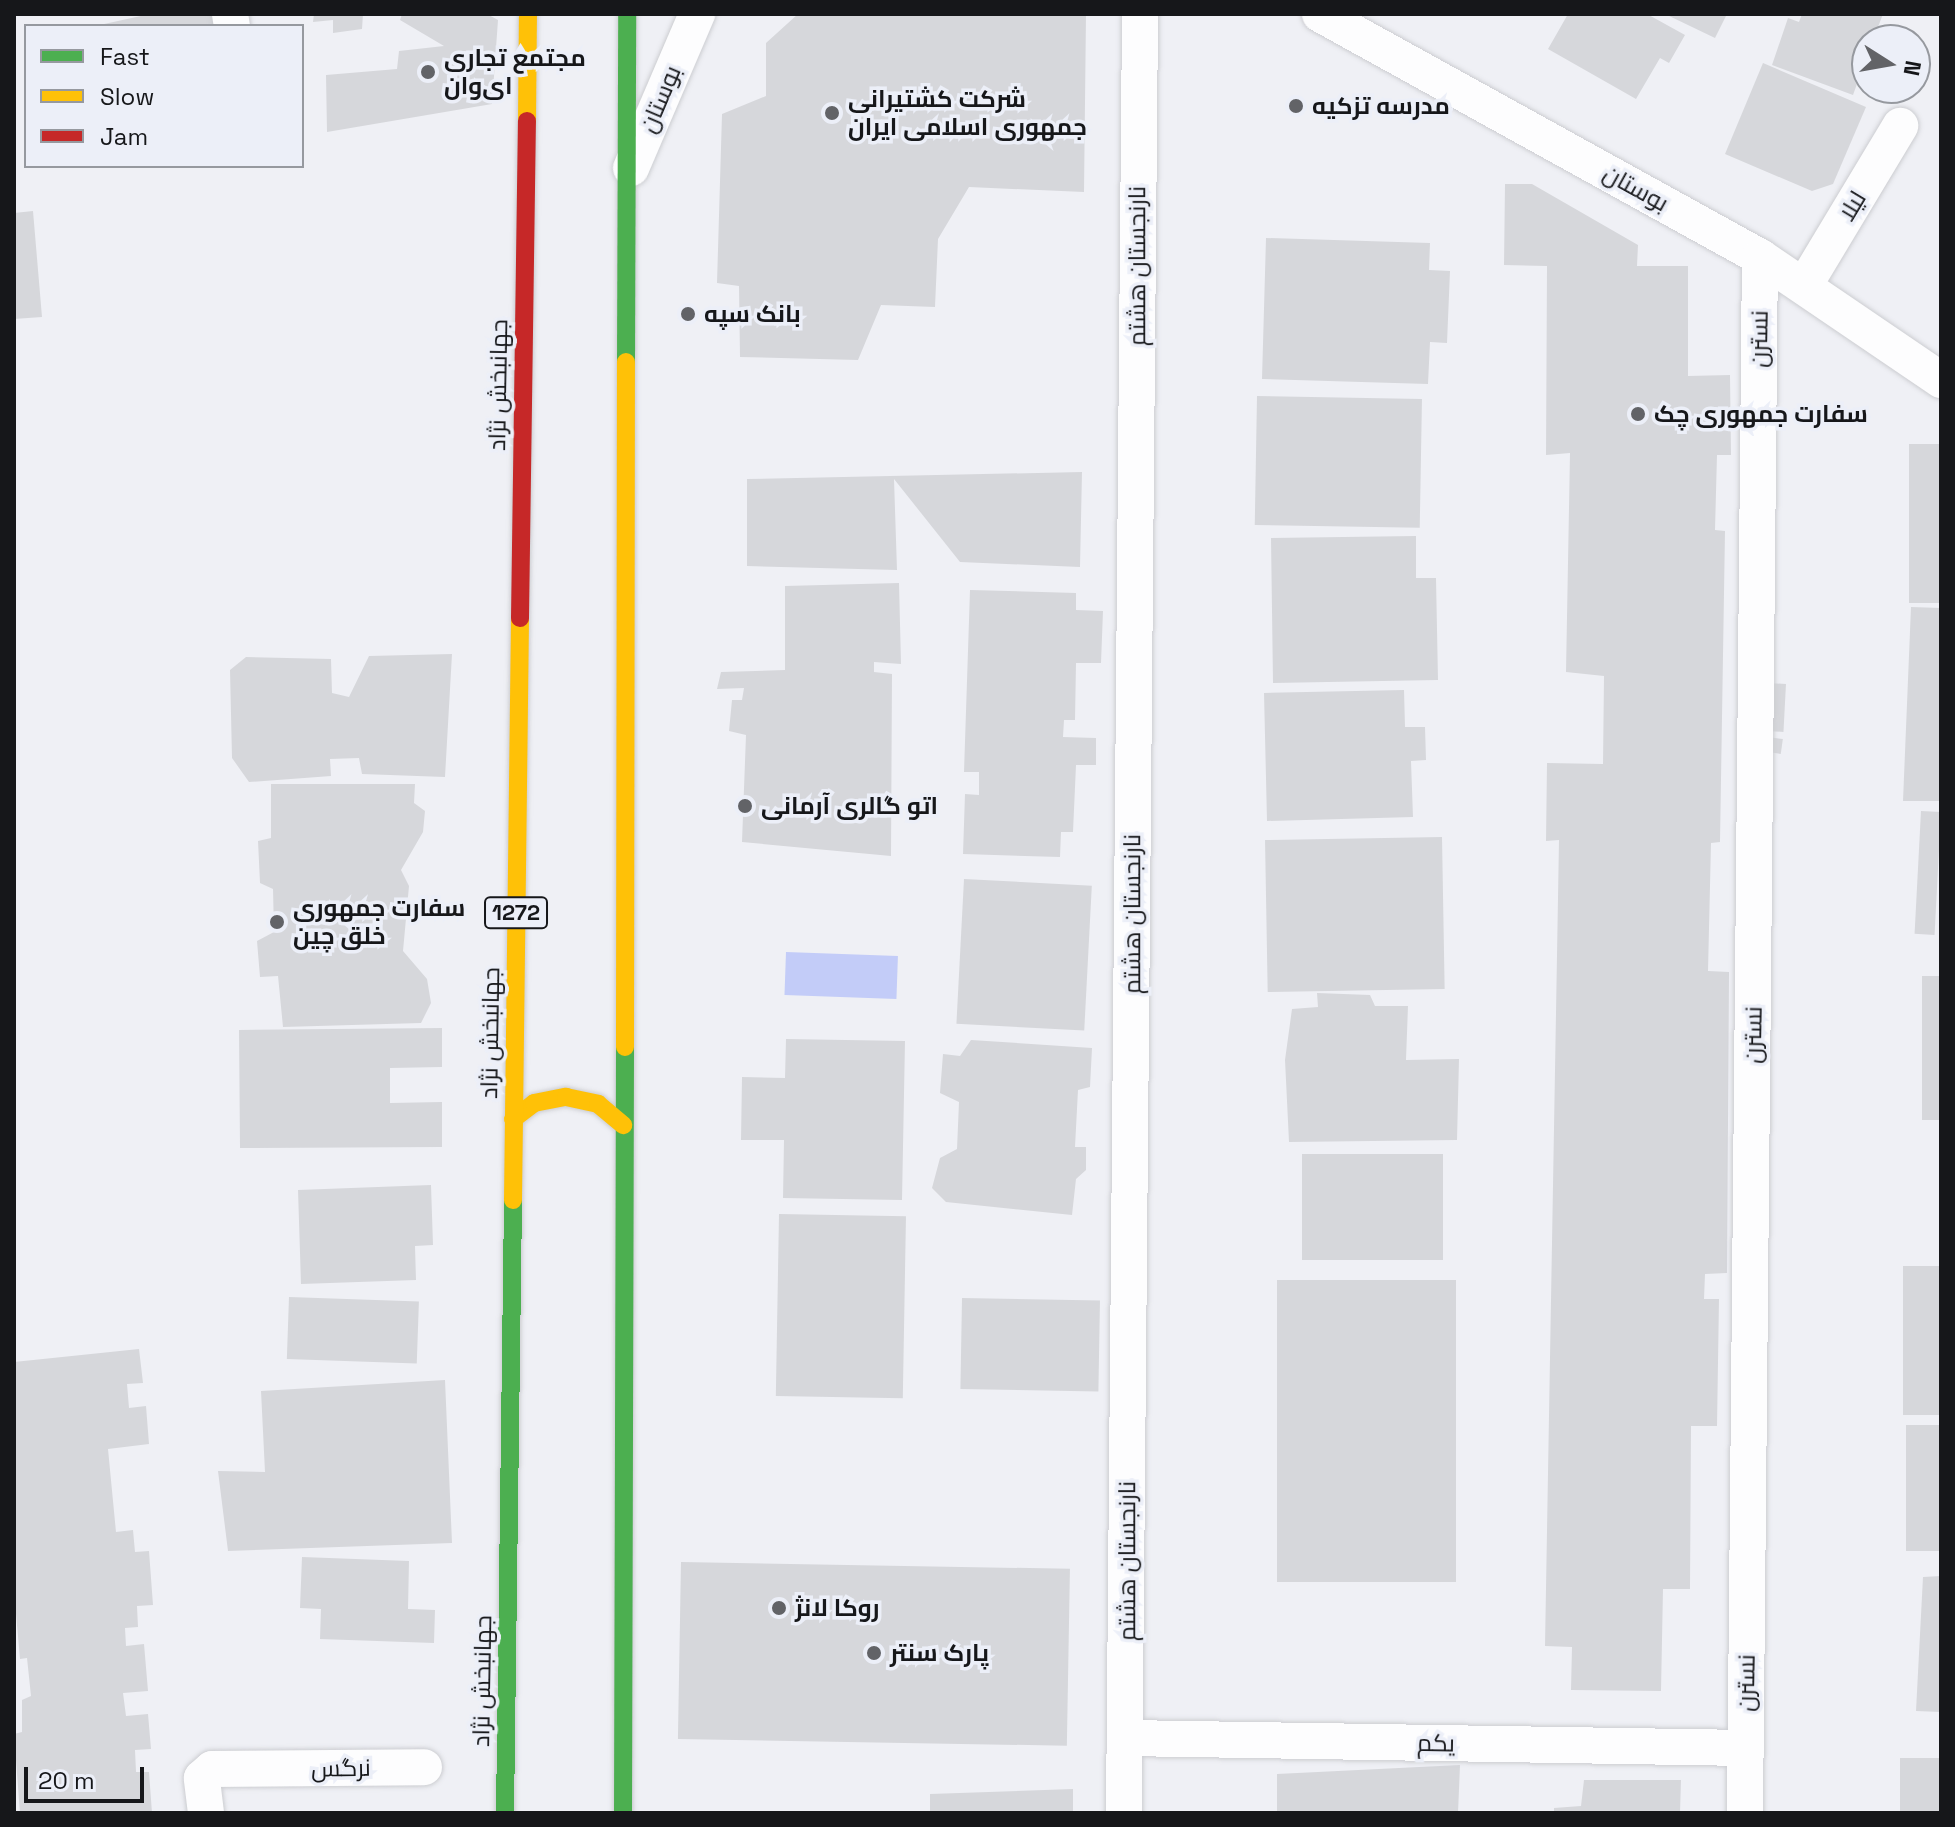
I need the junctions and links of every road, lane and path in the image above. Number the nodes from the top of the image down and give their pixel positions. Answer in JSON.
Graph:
{"nodes":[{"id":1,"x":528,"y":14,"type":"edge"},
{"id":2,"x":627,"y":14,"type":"edge"},
{"id":3,"x":697,"y":14,"type":"edge"},
{"id":4,"x":1140,"y":14,"type":"edge"},
{"id":5,"x":1323,"y":15,"type":"edge"},
{"id":6,"x":1900,"y":126,"type":"dead end"},
{"id":7,"x":624,"y":184,"type":"junction"},
{"id":8,"x":1760,"y":257,"type":"junction"},
{"id":9,"x":1804,"y":286,"type":"junction"},
{"id":10,"x":1941,"y":380,"type":"edge"},
{"id":11,"x":513,"y":1119,"type":"junction"},
{"id":12,"x":623,"y":1125,"type":"junction"},
{"id":13,"x":1125,"y":1738,"type":"junction"},
{"id":14,"x":1746,"y":1748,"type":"junction"},
{"id":15,"x":424,"y":1767,"type":"dead end"},
{"id":16,"x":206,"y":1813,"type":"edge"},
{"id":17,"x":505,"y":1813,"type":"edge"},
{"id":18,"x":623,"y":1813,"type":"edge"},
{"id":19,"x":1124,"y":1813,"type":"edge"},
{"id":20,"x":1745,"y":1813,"type":"edge"}],
"edges":[{"from":1,"to":11,"type":"main road","name":"جهانبخش نژاد","number":"1272"},
{"from":2,"to":7,"type":"main road"},
{"from":3,"to":7,"type":"street","name":"بوستان"},
{"from":4,"to":13,"type":"street","name":"نارنجستان هشتم"},
{"from":5,"to":8,"type":"street","name":"بوستان"},
{"from":6,"to":9,"type":"street","name":"لیلا"},
{"from":7,"to":12,"type":"main road"},
{"from":8,"to":9,"type":"street","name":"بوستان"},
{"from":8,"to":14,"type":"street","name":"نسترن"},
{"from":9,"to":10,"type":"street","name":"بوستان"},
{"from":11,"to":12,"type":"main road"},
{"from":11,"to":17,"type":"main road","name":"جهانبخش نژاد","number":"1272"},
{"from":12,"to":18,"type":"main road"},
{"from":13,"to":14,"type":"street","name":"یکم"},
{"from":13,"to":19,"type":"street","name":"نارنجستان هشتم"},
{"from":14,"to":20,"type":"street","name":"نسترن"},
{"from":15,"to":16,"type":"street","name":"نرگس"}]}
